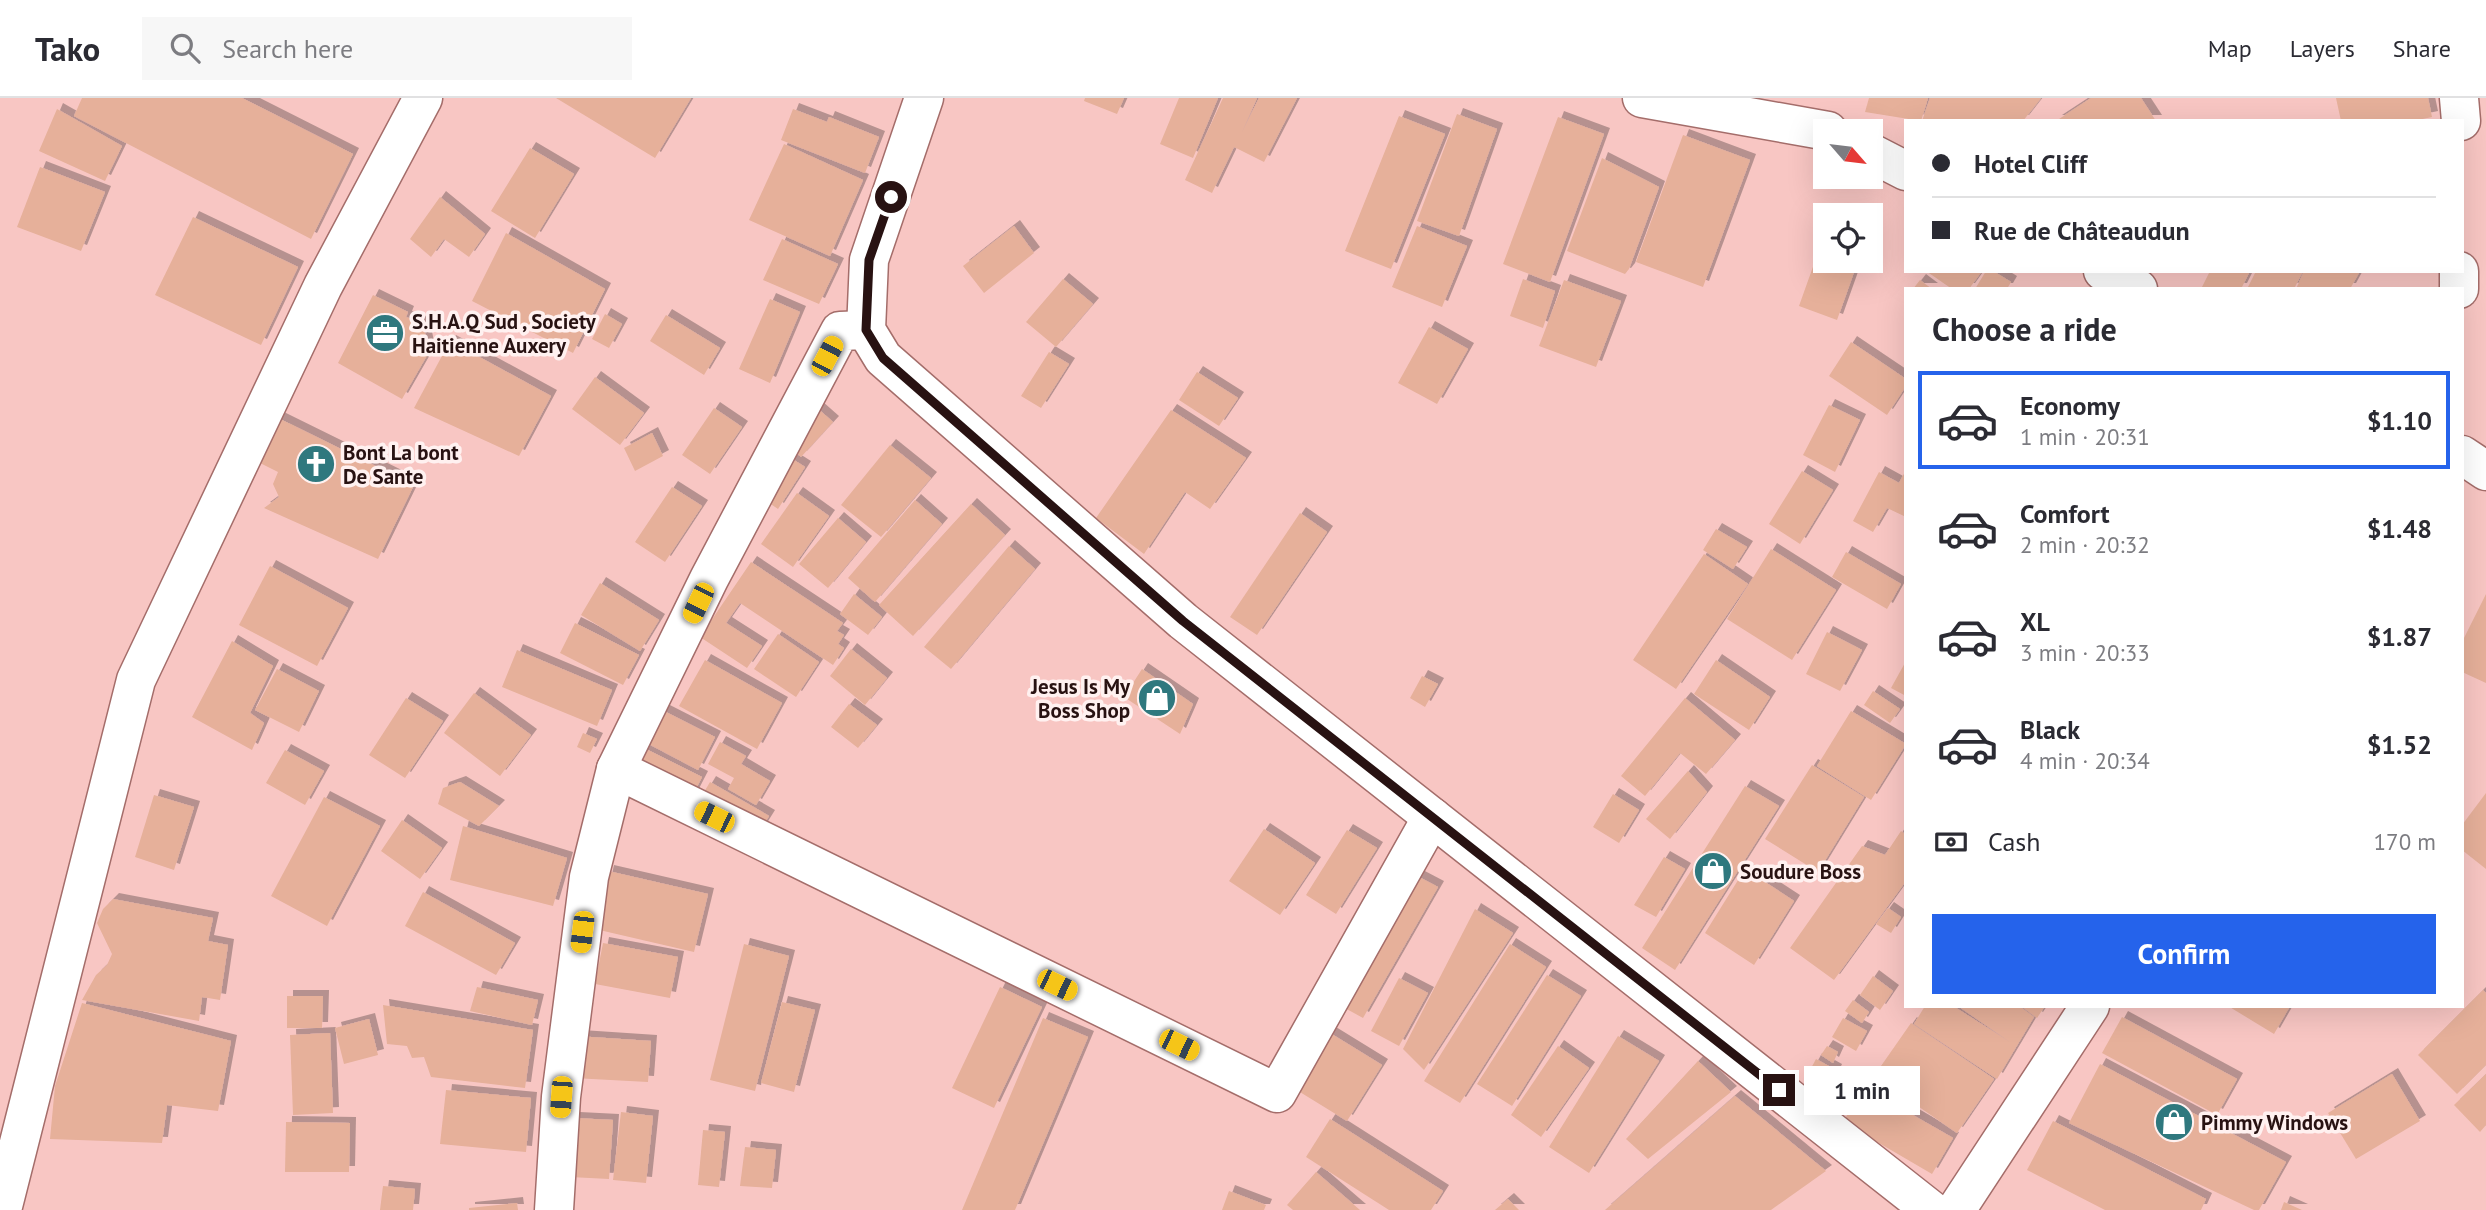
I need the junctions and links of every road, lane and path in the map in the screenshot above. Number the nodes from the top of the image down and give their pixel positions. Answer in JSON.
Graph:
{"nodes":[{"id":1,"x":423,"y":98,"type":"edge"},
{"id":2,"x":925,"y":98,"type":"edge"},
{"id":3,"x":1642,"y":98,"type":"edge"},
{"id":4,"x":2459,"y":98,"type":"edge"},
{"id":5,"x":1820,"y":119,"type":"edge"},
{"id":6,"x":2461,"y":119,"type":"edge"},
{"id":7,"x":1883,"y":159,"type":"edge"},
{"id":8,"x":1904,"y":170,"type":"edge"},
{"id":9,"x":2107,"y":273,"type":"edge"},
{"id":10,"x":2134,"y":287,"type":"edge"},
{"id":11,"x":866,"y":330,"type":"junction"},
{"id":12,"x":2464,"y":456,"type":"edge"},
{"id":13,"x":2486,"y":471,"type":"edge"},
{"id":14,"x":616,"y":769,"type":"junction"},
{"id":15,"x":1432,"y":817,"type":"junction"},
{"id":16,"x":2089,"y":1008,"type":"edge"},
{"id":17,"x":2,"y":1210,"type":"edge"},
{"id":18,"x":554,"y":1210,"type":"edge"},
{"id":19,"x":1931,"y":1210,"type":"edge"},
{"id":20,"x":1956,"y":1210,"type":"edge"}],
"edges":[{"from":1,"to":17,"type":"street"},
{"from":2,"to":11,"type":"street"},
{"from":3,"to":5,"type":"street"},
{"from":4,"to":6,"type":"street"},
{"from":7,"to":8,"type":"street"},
{"from":9,"to":10,"type":"street"},
{"from":11,"to":14,"type":"street"},
{"from":11,"to":15,"type":"street"},
{"from":12,"to":13,"type":"street"},
{"from":14,"to":15,"type":"street"},
{"from":14,"to":18,"type":"street"},
{"from":15,"to":19,"type":"street"},
{"from":16,"to":20,"type":"street"}]}
